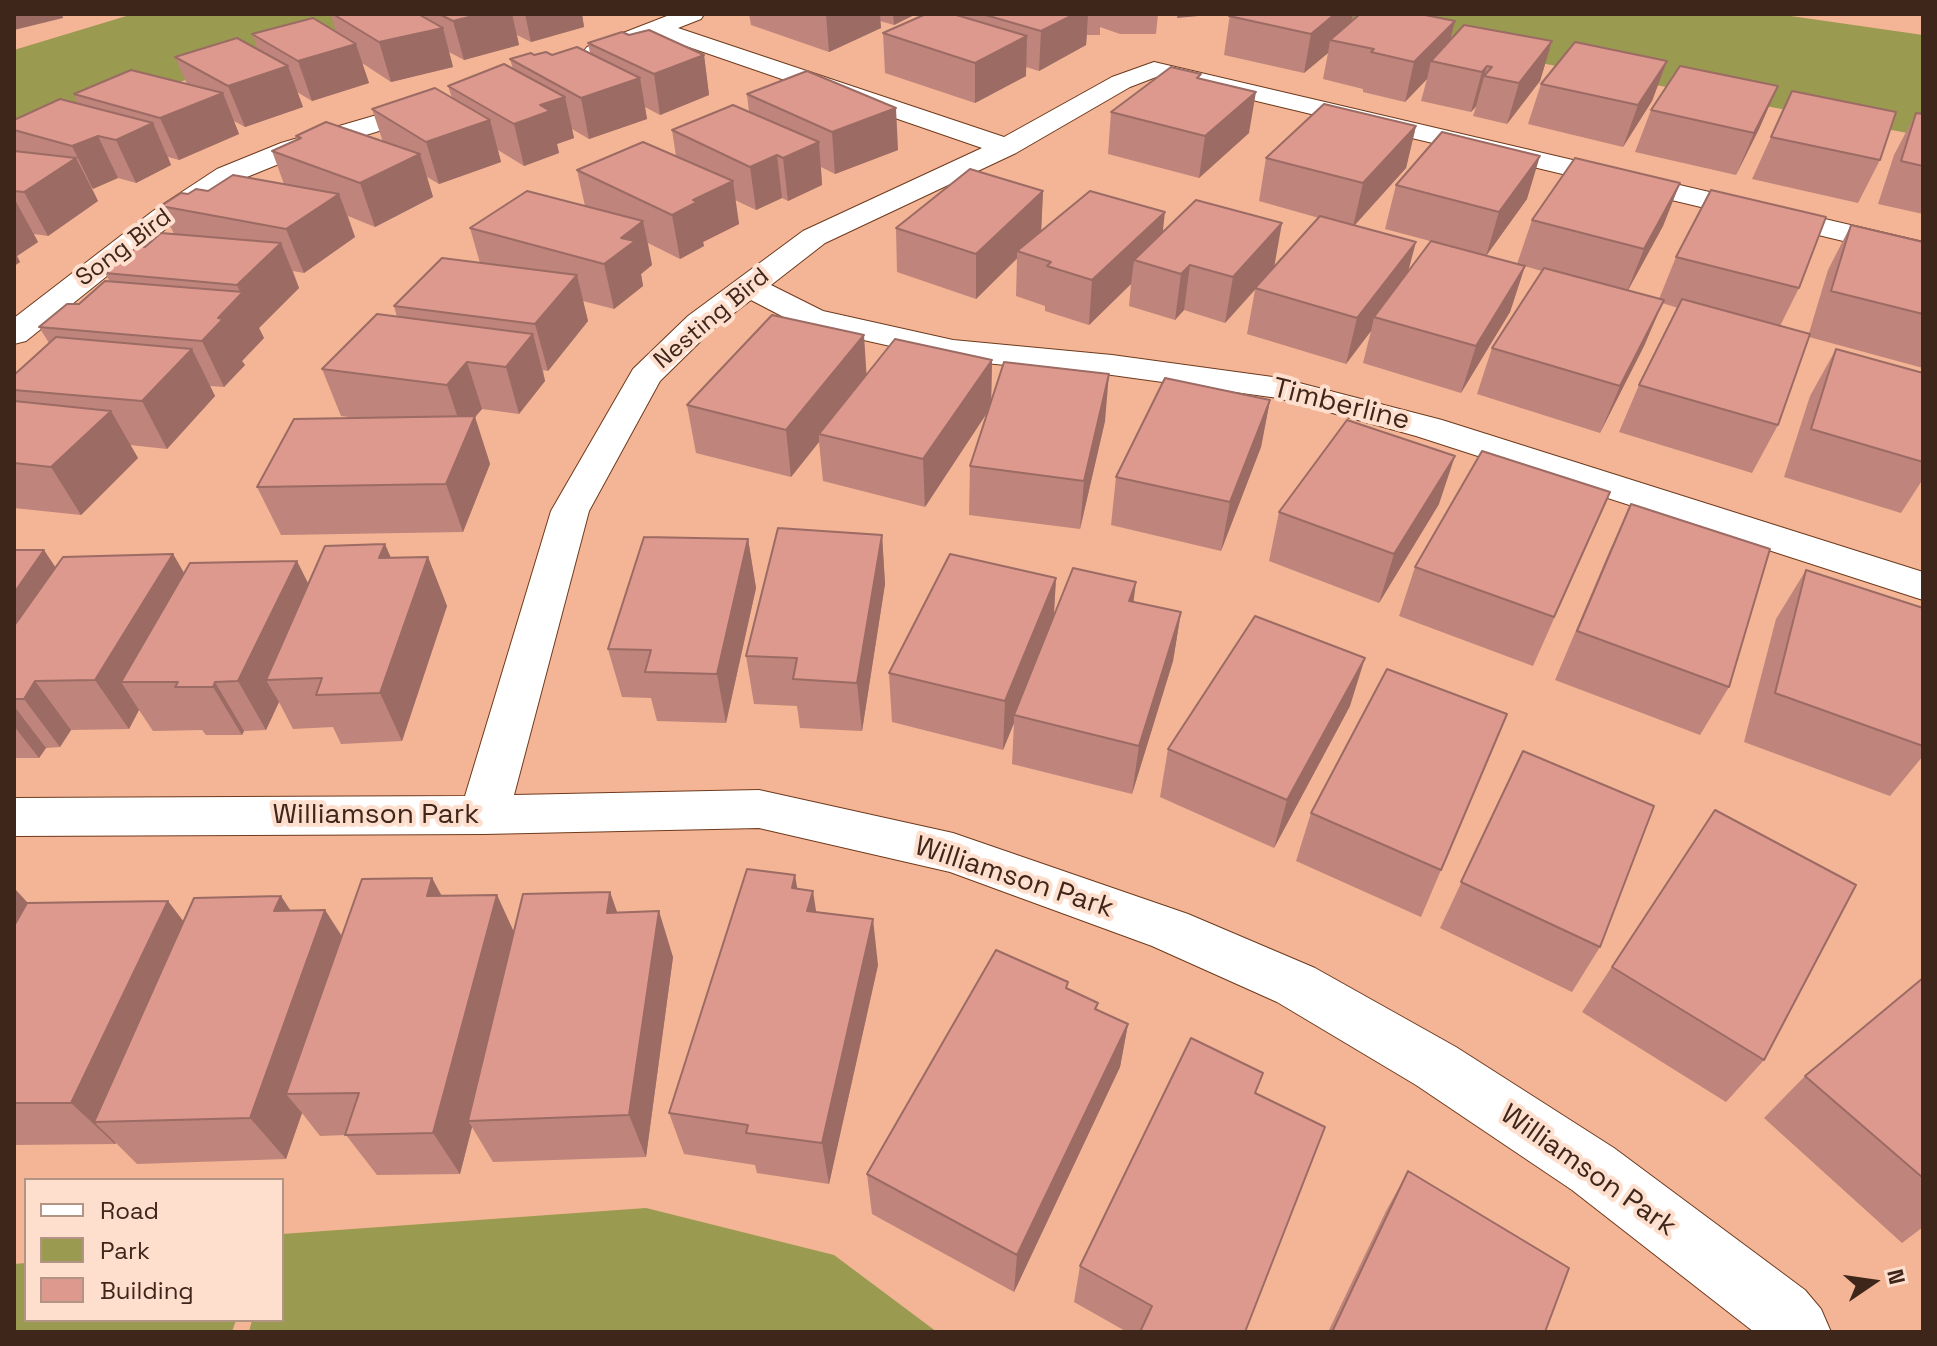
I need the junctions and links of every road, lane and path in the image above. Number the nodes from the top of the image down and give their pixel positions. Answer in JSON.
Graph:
{"nodes":[{"id":1,"x":693,"y":14,"type":"edge"},
{"id":2,"x":658,"y":29,"type":"junction"},
{"id":3,"x":573,"y":60,"type":"edge"},
{"id":4,"x":456,"y":100,"type":"edge"},
{"id":5,"x":1006,"y":147,"type":"junction"},
{"id":6,"x":1923,"y":251,"type":"edge"},
{"id":7,"x":747,"y":285,"type":"junction"},
{"id":8,"x":14,"y":334,"type":"edge"},
{"id":9,"x":1923,"y":586,"type":"edge"},
{"id":10,"x":484,"y":815,"type":"junction"},
{"id":11,"x":14,"y":817,"type":"edge"},
{"id":12,"x":1798,"y":1332,"type":"edge"}],
"edges":[{"from":1,"to":2,"type":"street"},
{"from":2,"to":3,"type":"street"},
{"from":2,"to":5,"type":"street"},
{"from":4,"to":8,"type":"street","name":"Song Bird"},
{"from":5,"to":6,"type":"street","name":"Nesting Bird"},
{"from":5,"to":7,"type":"street","name":"Nesting Bird"},
{"from":7,"to":9,"type":"street","name":"Timberline"},
{"from":7,"to":10,"type":"street","name":"Nesting Bird"},
{"from":10,"to":11,"type":"street","name":"Williamson Park"},
{"from":10,"to":12,"type":"street","name":"Williamson Park"}]}
